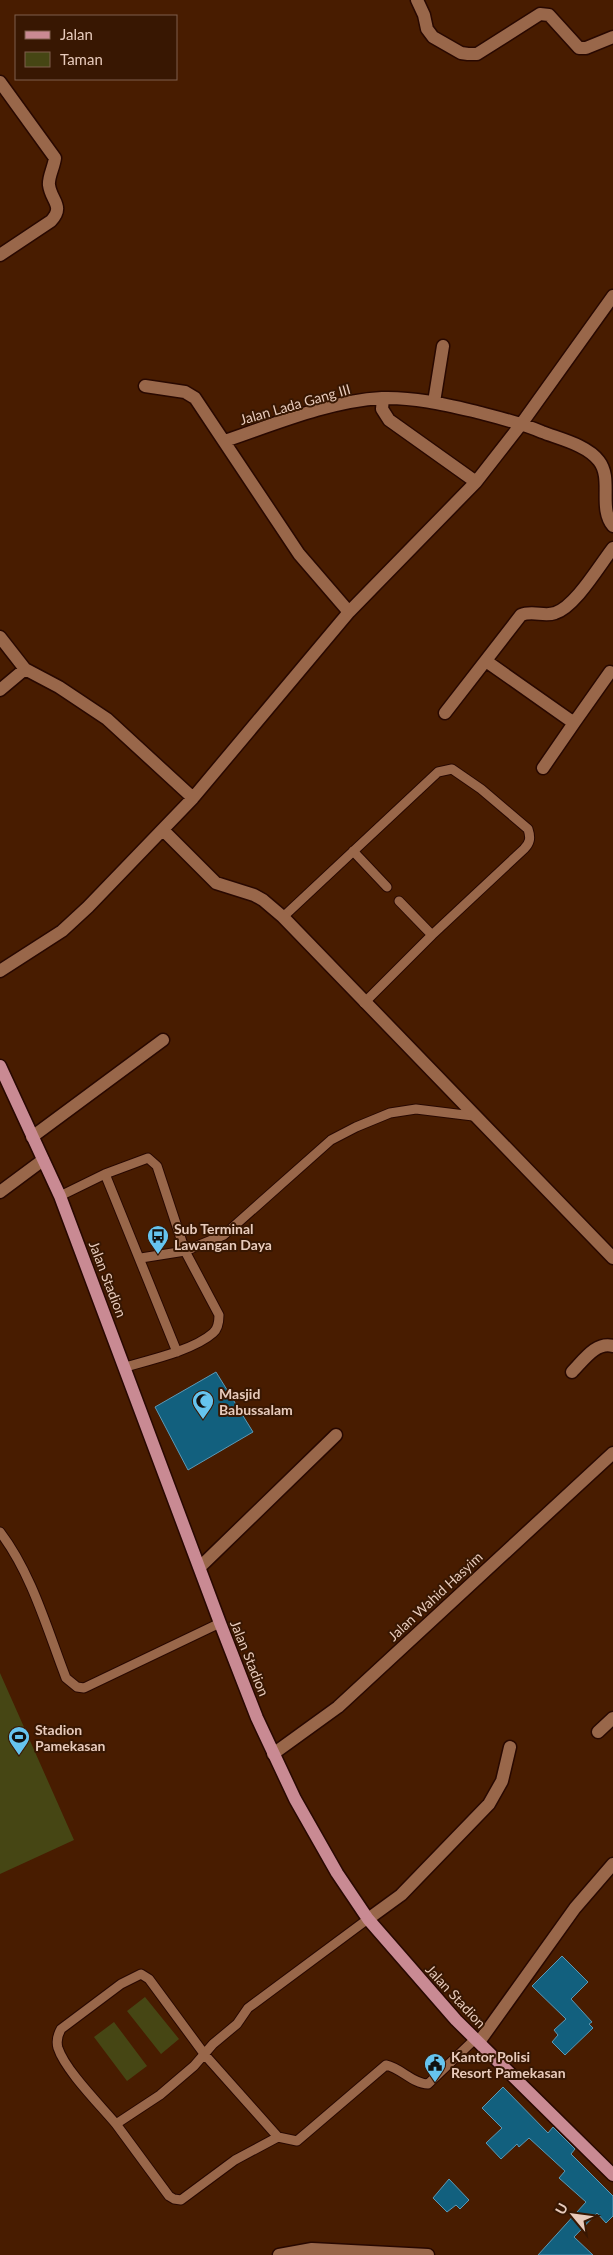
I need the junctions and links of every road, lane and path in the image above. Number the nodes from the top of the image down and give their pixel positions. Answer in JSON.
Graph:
{"nodes":[{"id":1,"x":417,"y":0,"type":"edge"},
{"id":2,"x":613,"y":37,"type":"edge"},
{"id":3,"x":0,"y":82,"type":"edge"},
{"id":4,"x":0,"y":255,"type":"edge"},
{"id":5,"x":613,"y":296,"type":"edge"},
{"id":6,"x":443,"y":346,"type":"dead end"},
{"id":7,"x":145,"y":386,"type":"dead end"},
{"id":8,"x":383,"y":398,"type":"junction"},
{"id":9,"x":434,"y":402,"type":"junction"},
{"id":10,"x":522,"y":423,"type":"junction"},
{"id":11,"x":225,"y":441,"type":"junction"},
{"id":12,"x":476,"y":482,"type":"junction"},
{"id":13,"x":613,"y":526,"type":"edge"},
{"id":14,"x":613,"y":548,"type":"edge"},
{"id":15,"x":349,"y":612,"type":"junction"},
{"id":16,"x":0,"y":636,"type":"edge"},
{"id":17,"x":486,"y":661,"type":"junction"},
{"id":18,"x":25,"y":669,"type":"junction"},
{"id":19,"x":610,"y":672,"type":"dead end"},
{"id":20,"x":0,"y":690,"type":"edge"},
{"id":21,"x":445,"y":713,"type":"dead end"},
{"id":22,"x":574,"y":723,"type":"junction"},
{"id":23,"x":543,"y":768,"type":"dead end"},
{"id":24,"x":193,"y":798,"type":"junction"},
{"id":25,"x":163,"y":830,"type":"junction"},
{"id":26,"x":354,"y":851,"type":"junction"},
{"id":27,"x":386,"y":887,"type":"dead end"},
{"id":28,"x":399,"y":901,"type":"dead end"},
{"id":29,"x":283,"y":918,"type":"junction"},
{"id":30,"x":432,"y":935,"type":"junction"},
{"id":31,"x":0,"y":971,"type":"edge"},
{"id":32,"x":364,"y":1003,"type":"junction"},
{"id":33,"x":163,"y":1040,"type":"dead end"},
{"id":34,"x":0,"y":1066,"type":"edge"},
{"id":35,"x":474,"y":1116,"type":"junction"},
{"id":36,"x":32,"y":1137,"type":"junction"},
{"id":37,"x":44,"y":1160,"type":"junction"},
{"id":38,"x":105,"y":1174,"type":"junction"},
{"id":39,"x":0,"y":1192,"type":"edge"},
{"id":40,"x":60,"y":1196,"type":"junction"},
{"id":41,"x":185,"y":1251,"type":"junction"},
{"id":42,"x":141,"y":1258,"type":"junction"},
{"id":43,"x":613,"y":1258,"type":"edge"},
{"id":44,"x":613,"y":1346,"type":"edge"},
{"id":45,"x":177,"y":1352,"type":"junction"},
{"id":46,"x":125,"y":1366,"type":"junction"},
{"id":47,"x":572,"y":1372,"type":"dead end"},
{"id":48,"x":336,"y":1435,"type":"dead end"},
{"id":49,"x":613,"y":1453,"type":"edge"},
{"id":50,"x":0,"y":1532,"type":"edge"},
{"id":51,"x":200,"y":1567,"type":"junction"},
{"id":52,"x":220,"y":1623,"type":"junction"},
{"id":53,"x":613,"y":1718,"type":"edge"},
{"id":54,"x":598,"y":1732,"type":"dead end"},
{"id":55,"x":510,"y":1747,"type":"dead end"},
{"id":56,"x":273,"y":1754,"type":"junction"},
{"id":57,"x":613,"y":1864,"type":"edge"},
{"id":58,"x":368,"y":1919,"type":"junction"},
{"id":59,"x":477,"y":2040,"type":"junction"},
{"id":60,"x":205,"y":2055,"type":"junction"},
{"id":61,"x":116,"y":2124,"type":"junction"},
{"id":62,"x":278,"y":2137,"type":"junction"},
{"id":63,"x":613,"y":2175,"type":"edge"},
{"id":64,"x":279,"y":2255,"type":"edge"},
{"id":65,"x":428,"y":2255,"type":"edge"}],
"edges":[{"from":1,"to":2,"type":"street"},
{"from":3,"to":4,"type":"street"},
{"from":5,"to":10,"type":"street"},
{"from":6,"to":9,"type":"street"},
{"from":7,"to":11,"type":"street"},
{"from":8,"to":9,"type":"street","name":"Jalan Lada Gang III"},
{"from":8,"to":11,"type":"street","name":"Jalan Lada Gang III"},
{"from":8,"to":12,"type":"street"},
{"from":9,"to":10,"type":"street","name":"Jalan Lada Gang III"},
{"from":10,"to":12,"type":"street"},
{"from":10,"to":13,"type":"street","name":"Jalan Lada Gang III"},
{"from":11,"to":15,"type":"street"},
{"from":12,"to":15,"type":"street"},
{"from":14,"to":17,"type":"street"},
{"from":15,"to":24,"type":"street"},
{"from":16,"to":18,"type":"street"},
{"from":17,"to":21,"type":"street"},
{"from":17,"to":22,"type":"street"},
{"from":18,"to":20,"type":"street"},
{"from":18,"to":24,"type":"street"},
{"from":19,"to":22,"type":"street"},
{"from":22,"to":23,"type":"street"},
{"from":24,"to":25,"type":"street"},
{"from":25,"to":29,"type":"street"},
{"from":25,"to":31,"type":"street"},
{"from":26,"to":27,"type":"lane"},
{"from":26,"to":29,"type":"lane"},
{"from":26,"to":30,"type":"lane"},
{"from":28,"to":30,"type":"lane"},
{"from":29,"to":32,"type":"street"},
{"from":30,"to":32,"type":"lane"},
{"from":32,"to":35,"type":"street"},
{"from":33,"to":36,"type":"street"},
{"from":34,"to":36,"type":"main road","name":"Jalan Stadion"},
{"from":35,"to":41,"type":"lane"},
{"from":35,"to":43,"type":"street"},
{"from":36,"to":37,"type":"main road","name":"Jalan Stadion"},
{"from":37,"to":39,"type":"street"},
{"from":37,"to":40,"type":"main road","name":"Jalan Stadion"},
{"from":38,"to":40,"type":"lane"},
{"from":38,"to":41,"type":"lane"},
{"from":38,"to":42,"type":"lane"},
{"from":40,"to":46,"type":"main road","name":"Jalan Stadion"},
{"from":41,"to":42,"type":"lane"},
{"from":41,"to":45,"type":"lane"},
{"from":42,"to":45,"type":"lane"},
{"from":44,"to":47,"type":"street"},
{"from":45,"to":46,"type":"lane"},
{"from":46,"to":51,"type":"main road","name":"Jalan Stadion"},
{"from":48,"to":51,"type":"street"},
{"from":49,"to":56,"type":"street","name":"Jalan Wahid Hasyim"},
{"from":50,"to":52,"type":"lane"},
{"from":51,"to":52,"type":"main road","name":"Jalan Stadion"},
{"from":52,"to":56,"type":"main road","name":"Jalan Stadion"},
{"from":53,"to":54,"type":"street"},
{"from":55,"to":58,"type":"street"},
{"from":56,"to":58,"type":"main road","name":"Jalan Stadion"},
{"from":57,"to":59,"type":"street"},
{"from":58,"to":59,"type":"main road","name":"Jalan Stadion"},
{"from":58,"to":60,"type":"lane"},
{"from":59,"to":62,"type":"lane"},
{"from":59,"to":63,"type":"main road","name":"Jalan Stadion"},
{"from":60,"to":61,"type":"lane"},
{"from":60,"to":61,"type":"lane"},
{"from":60,"to":62,"type":"lane"},
{"from":61,"to":62,"type":"lane"},
{"from":64,"to":65,"type":"street"}]}
